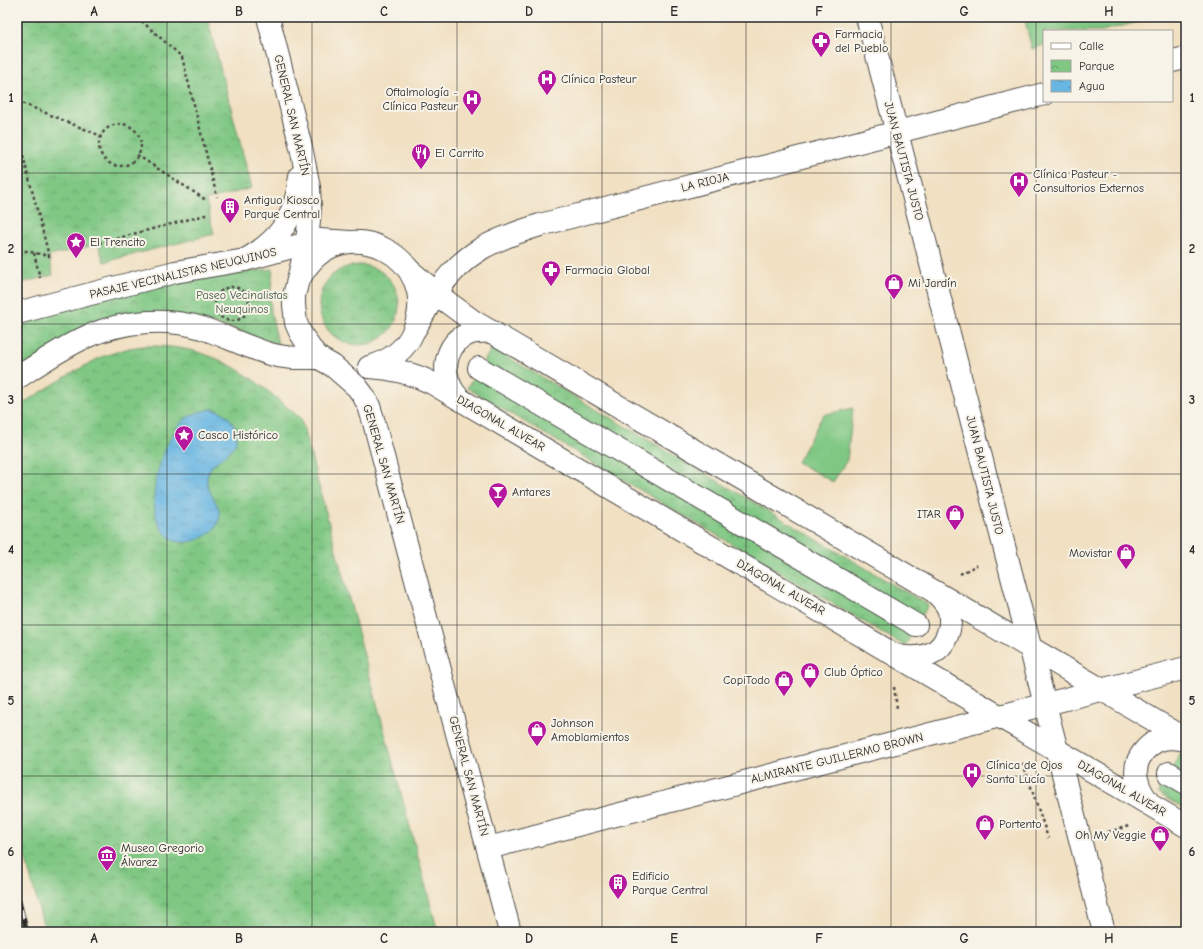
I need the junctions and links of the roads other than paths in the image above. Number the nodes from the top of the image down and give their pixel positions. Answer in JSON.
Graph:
{"nodes":[{"id":1,"x":268,"y":17,"type":"edge"},
{"id":2,"x":867,"y":17,"type":"edge"},
{"id":3,"x":1186,"y":58,"type":"edge"},
{"id":4,"x":1173,"y":61,"type":"edge"},
{"id":5,"x":1043,"y":94,"type":"edge"},
{"id":6,"x":897,"y":132,"type":"junction"},
{"id":7,"x":301,"y":147,"type":"junction"},
{"id":8,"x":350,"y":242,"type":"junction"},
{"id":9,"x":307,"y":243,"type":"junction"},
{"id":10,"x":245,"y":260,"type":"junction"},
{"id":11,"x":410,"y":271,"type":"junction"},
{"id":12,"x":296,"y":287,"type":"junction"},
{"id":13,"x":436,"y":293,"type":"junction"},
{"id":14,"x":17,"y":313,"type":"edge"},
{"id":15,"x":493,"y":332,"type":"junction"},
{"id":16,"x":411,"y":337,"type":"junction"},
{"id":17,"x":326,"y":362,"type":"junction"},
{"id":18,"x":369,"y":367,"type":"junction"},
{"id":19,"x":479,"y":368,"type":"dead end"},
{"id":20,"x":17,"y":378,"type":"edge"},
{"id":21,"x":460,"y":399,"type":"junction"},
{"id":22,"x":935,"y":592,"type":"junction"},
{"id":23,"x":916,"y":625,"type":"dead end"},
{"id":24,"x":1030,"y":648,"type":"junction"},
{"id":25,"x":899,"y":656,"type":"junction"},
{"id":26,"x":1186,"y":668,"type":"edge"},
{"id":27,"x":1102,"y":690,"type":"junction"},
{"id":28,"x":1045,"y":704,"type":"junction"},
{"id":29,"x":999,"y":716,"type":"junction"},
{"id":30,"x":1186,"y":740,"type":"edge"},
{"id":31,"x":1057,"y":750,"type":"junction"},
{"id":32,"x":1151,"y":805,"type":"junction"},
{"id":33,"x":1186,"y":826,"type":"edge"},
{"id":34,"x":488,"y":848,"type":"junction"},
{"id":35,"x":510,"y":932,"type":"edge"},
{"id":36,"x":1104,"y":932,"type":"edge"}],
"edges":[{"from":1,"to":7,"type":"main road","name":"GENERAL SAN MARTÍN"},
{"from":2,"to":6,"type":"main road","name":"JUAN BAUTISTA JUSTO"},
{"from":3,"to":4,"type":"main road"},
{"from":5,"to":6,"type":"main road","name":"LA RIOJA"},
{"from":6,"to":13,"type":"main road","name":"LA RIOJA"},
{"from":6,"to":24,"type":"main road","name":"JUAN BAUTISTA JUSTO"},
{"from":7,"to":9,"type":"main road","name":"GENERAL SAN MARTÍN"},
{"from":7,"to":10,"type":"main road"},
{"from":8,"to":9,"type":"main road","name":"PASAJE VECINALISTAS NEUQUINOS"},
{"from":8,"to":11,"type":"main road","name":"DIAGONAL ALVEAR"},
{"from":8,"to":12,"type":"main road","name":"DIAGONAL ALVEAR"},
{"from":9,"to":10,"type":"main road","name":"PASAJE VECINALISTAS NEUQUINOS"},
{"from":9,"to":12,"type":"main road","name":"GENERAL SAN MARTÍN"},
{"from":10,"to":14,"type":"main road","name":"PASAJE VECINALISTAS NEUQUINOS"},
{"from":11,"to":13,"type":"main road","name":"DIAGONAL ALVEAR"},
{"from":11,"to":16,"type":"main road","name":"DIAGONAL ALVEAR"},
{"from":12,"to":17,"type":"main road","name":"GENERAL SAN MARTÍN"},
{"from":13,"to":15,"type":"main road","name":"DIAGONAL ALVEAR"},
{"from":13,"to":16,"type":"main road","name":"LA RIOJA"},
{"from":15,"to":21,"type":"main road"},
{"from":15,"to":22,"type":"main road","name":"DIAGONAL ALVEAR"},
{"from":16,"to":18,"type":"main road","name":"DIAGONAL ALVEAR"},
{"from":17,"to":18,"type":"main road","name":"DIAGONAL ALVEAR"},
{"from":17,"to":20,"type":"main road"},
{"from":17,"to":34,"type":"main road","name":"GENERAL SAN MARTÍN"},
{"from":18,"to":21,"type":"main road","name":"DIAGONAL ALVEAR"},
{"from":19,"to":23,"type":"main road"},
{"from":21,"to":25,"type":"main road","name":"DIAGONAL ALVEAR"},
{"from":22,"to":24,"type":"main road","name":"DIAGONAL ALVEAR"},
{"from":22,"to":25,"type":"main road"},
{"from":24,"to":27,"type":"main road","name":"DIAGONAL ALVEAR"},
{"from":24,"to":28,"type":"main road","name":"JUAN BAUTISTA JUSTO"},
{"from":25,"to":29,"type":"main road","name":"DIAGONAL ALVEAR"},
{"from":26,"to":27,"type":"main road","name":"ALMIRANTE GUILLERMO BROWN"},
{"from":27,"to":28,"type":"main road","name":"ALMIRANTE GUILLERMO BROWN"},
{"from":27,"to":30,"type":"main road","name":"DIAGONAL ALVEAR"},
{"from":28,"to":29,"type":"main road","name":"ALMIRANTE GUILLERMO BROWN"},
{"from":28,"to":31,"type":"main road","name":"JUAN BAUTISTA JUSTO"},
{"from":29,"to":31,"type":"main road","name":"DIAGONAL ALVEAR"},
{"from":29,"to":34,"type":"main road","name":"ALMIRANTE GUILLERMO BROWN"},
{"from":30,"to":32,"type":"main road"},
{"from":31,"to":32,"type":"main road","name":"DIAGONAL ALVEAR"},
{"from":31,"to":36,"type":"main road","name":"JUAN BAUTISTA JUSTO"},
{"from":32,"to":33,"type":"main road","name":"DIAGONAL ALVEAR"},
{"from":34,"to":35,"type":"main road","name":"GENERAL SAN MARTÍN"}]}
